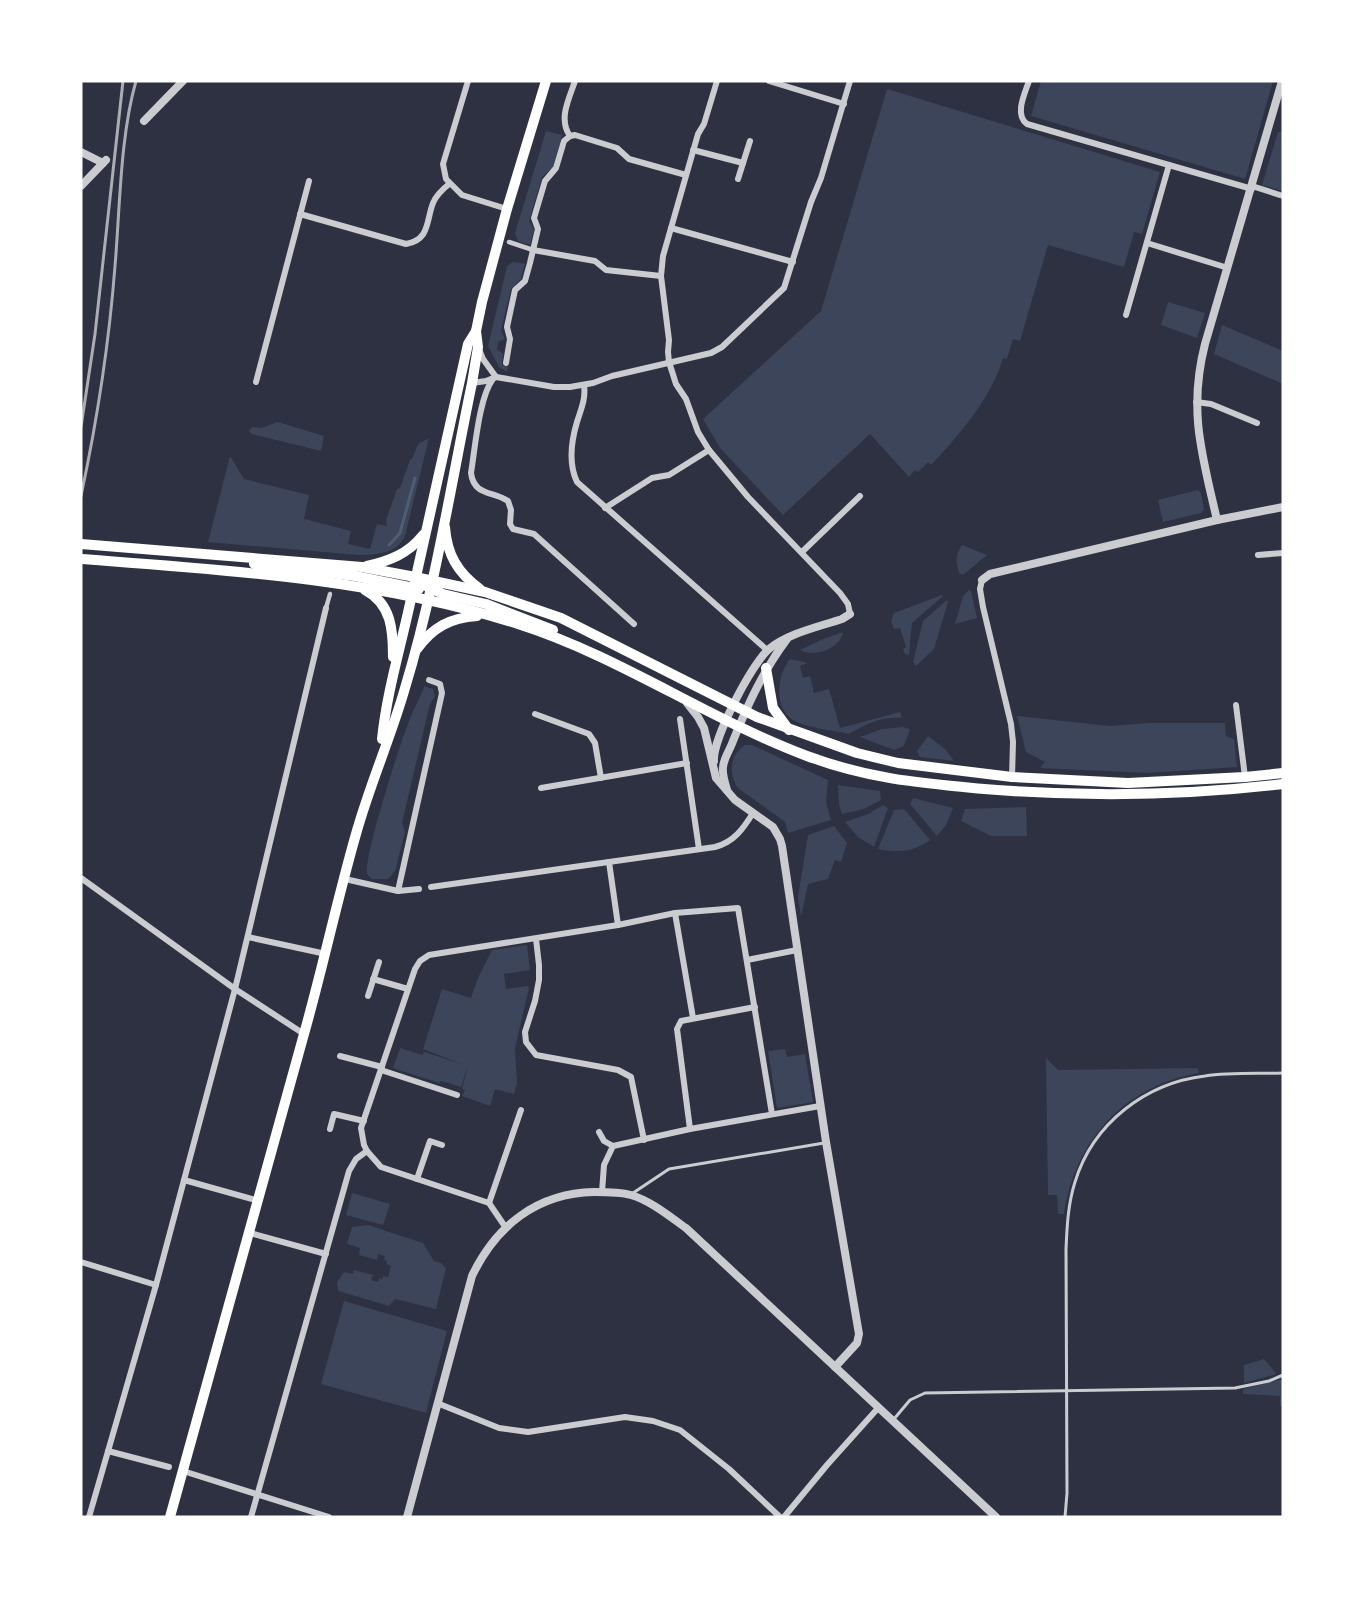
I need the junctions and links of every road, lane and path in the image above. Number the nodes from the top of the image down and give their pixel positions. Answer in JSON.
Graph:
{"nodes":[{"id":1,"x":183,"y":81,"type":"edge"},
{"id":2,"x":468,"y":81,"type":"edge"},
{"id":3,"x":546,"y":81,"type":"edge"},
{"id":4,"x":574,"y":81,"type":"edge"},
{"id":5,"x":717,"y":81,"type":"edge"},
{"id":6,"x":769,"y":81,"type":"edge"},
{"id":7,"x":850,"y":81,"type":"edge"},
{"id":8,"x":1029,"y":81,"type":"edge"},
{"id":9,"x":1282,"y":81,"type":"edge"},
{"id":10,"x":843,"y":104,"type":"junction"},
{"id":11,"x":144,"y":121,"type":"dead end"},
{"id":12,"x":570,"y":136,"type":"junction"},
{"id":13,"x":750,"y":141,"type":"dead end"},
{"id":14,"x":693,"y":150,"type":"junction"},
{"id":15,"x":81,"y":152,"type":"edge"},
{"id":16,"x":743,"y":163,"type":"junction"},
{"id":17,"x":1169,"y":165,"type":"junction"},
{"id":18,"x":686,"y":175,"type":"junction"},
{"id":19,"x":738,"y":180,"type":"dead end"},
{"id":20,"x":309,"y":181,"type":"dead end"},
{"id":21,"x":449,"y":184,"type":"junction"},
{"id":22,"x":81,"y":186,"type":"edge"},
{"id":23,"x":1252,"y":188,"type":"junction"},
{"id":24,"x":1283,"y":196,"type":"edge"},
{"id":25,"x":507,"y":209,"type":"junction"},
{"id":26,"x":300,"y":214,"type":"junction"},
{"id":27,"x":670,"y":228,"type":"junction"},
{"id":28,"x":509,"y":242,"type":"dead end"},
{"id":29,"x":1147,"y":243,"type":"junction"},
{"id":30,"x":533,"y":250,"type":"junction"},
{"id":31,"x":793,"y":262,"type":"junction"},
{"id":32,"x":1228,"y":268,"type":"junction"},
{"id":33,"x":661,"y":276,"type":"junction"},
{"id":34,"x":1126,"y":315,"type":"dead end"},
{"id":35,"x":476,"y":331,"type":"junction"},
{"id":36,"x":478,"y":347,"type":"junction"},
{"id":37,"x":669,"y":362,"type":"junction"},
{"id":38,"x":506,"y":363,"type":"dead end"},
{"id":39,"x":496,"y":377,"type":"junction"},
{"id":40,"x":256,"y":382,"type":"dead end"},
{"id":41,"x":471,"y":383,"type":"junction"},
{"id":42,"x":584,"y":385,"type":"junction"},
{"id":43,"x":1196,"y":402,"type":"junction"},
{"id":44,"x":1257,"y":423,"type":"dead end"},
{"id":45,"x":709,"y":450,"type":"junction"},
{"id":46,"x":860,"y":496,"type":"dead end"},
{"id":47,"x":1283,"y":507,"type":"edge"},
{"id":48,"x":605,"y":508,"type":"junction"},
{"id":49,"x":445,"y":515,"type":"junction"},
{"id":50,"x":1217,"y":520,"type":"junction"},
{"id":51,"x":425,"y":533,"type":"junction"},
{"id":52,"x":81,"y":544,"type":"edge"},
{"id":53,"x":170,"y":551,"type":"junction"},
{"id":54,"x":802,"y":552,"type":"junction"},
{"id":55,"x":1283,"y":553,"type":"edge"},
{"id":56,"x":1258,"y":555,"type":"dead end"},
{"id":57,"x":81,"y":559,"type":"edge"},
{"id":58,"x":362,"y":567,"type":"junction"},
{"id":59,"x":982,"y":579,"type":"joint"},
{"id":60,"x":413,"y":587,"type":"junction"},
{"id":61,"x":360,"y":588,"type":"junction"},
{"id":62,"x":429,"y":590,"type":"junction"},
{"id":63,"x":485,"y":592,"type":"junction"},
{"id":64,"x":330,"y":594,"type":"dead end"},
{"id":65,"x":326,"y":608,"type":"joint"},
{"id":66,"x":850,"y":614,"type":"joint"},
{"id":67,"x":489,"y":615,"type":"junction"},
{"id":68,"x":634,"y":624,"type":"dead end"},
{"id":69,"x":788,"y":638,"type":"junction"},
{"id":70,"x":564,"y":642,"type":"junction"},
{"id":71,"x":767,"y":650,"type":"junction"},
{"id":72,"x":414,"y":655,"type":"junction"},
{"id":73,"x":766,"y":668,"type":"junction"},
{"id":74,"x":393,"y":673,"type":"junction"},
{"id":75,"x":429,"y":680,"type":"dead end"},
{"id":76,"x":683,"y":698,"type":"junction"},
{"id":77,"x":734,"y":705,"type":"junction"},
{"id":78,"x":1236,"y":705,"type":"dead end"},
{"id":79,"x":745,"y":712,"type":"junction"},
{"id":80,"x":535,"y":714,"type":"dead end"},
{"id":81,"x":680,"y":719,"type":"dead end"},
{"id":82,"x":727,"y":720,"type":"junction"},
{"id":83,"x":738,"y":725,"type":"junction"},
{"id":84,"x":789,"y":730,"type":"junction"},
{"id":85,"x":380,"y":756,"type":"junction"},
{"id":86,"x":687,"y":763,"type":"junction"},
{"id":87,"x":1283,"y":773,"type":"edge"},
{"id":88,"x":1012,"y":777,"type":"junction"},
{"id":89,"x":1245,"y":777,"type":"junction"},
{"id":90,"x":601,"y":778,"type":"junction"},
{"id":91,"x":716,"y":778,"type":"junction"},
{"id":92,"x":1283,"y":784,"type":"edge"},
{"id":93,"x":541,"y":788,"type":"dead end"},
{"id":94,"x":727,"y":791,"type":"junction"},
{"id":95,"x":753,"y":813,"type":"junction"},
{"id":96,"x":699,"y":849,"type":"junction"},
{"id":97,"x":609,"y":862,"type":"junction"},
{"id":98,"x":81,"y":878,"type":"edge"},
{"id":99,"x":345,"y":879,"type":"junction"},
{"id":100,"x":431,"y":887,"type":"dead end"},
{"id":101,"x":419,"y":889,"type":"dead end"},
{"id":102,"x":398,"y":891,"type":"junction"},
{"id":103,"x":675,"y":914,"type":"junction"},
{"id":104,"x":618,"y":925,"type":"junction"},
{"id":105,"x":248,"y":937,"type":"junction"},
{"id":106,"x":536,"y":939,"type":"junction"},
{"id":107,"x":796,"y":950,"type":"junction"},
{"id":108,"x":326,"y":954,"type":"junction"},
{"id":109,"x":747,"y":960,"type":"junction"},
{"id":110,"x":379,"y":962,"type":"dead end"},
{"id":111,"x":373,"y":979,"type":"junction"},
{"id":112,"x":235,"y":989,"type":"junction"},
{"id":113,"x":408,"y":989,"type":"junction"},
{"id":114,"x":368,"y":996,"type":"dead end"},
{"id":115,"x":755,"y":1007,"type":"junction"},
{"id":116,"x":693,"y":1018,"type":"junction"},
{"id":117,"x":304,"y":1035,"type":"junction"},
{"id":118,"x":339,"y":1056,"type":"dead end"},
{"id":119,"x":381,"y":1069,"type":"junction"},
{"id":120,"x":1283,"y":1073,"type":"edge"},
{"id":121,"x":457,"y":1095,"type":"dead end"},
{"id":122,"x":820,"y":1106,"type":"junction"},
{"id":123,"x":521,"y":1110,"type":"dead end"},
{"id":124,"x":772,"y":1114,"type":"junction"},
{"id":125,"x":364,"y":1122,"type":"junction"},
{"id":126,"x":330,"y":1129,"type":"dead end"},
{"id":127,"x":690,"y":1129,"type":"junction"},
{"id":128,"x":599,"y":1132,"type":"dead end"},
{"id":129,"x":644,"y":1140,"type":"junction"},
{"id":130,"x":826,"y":1142,"type":"junction"},
{"id":131,"x":442,"y":1145,"type":"dead end"},
{"id":132,"x":614,"y":1146,"type":"junction"},
{"id":133,"x":367,"y":1151,"type":"junction"},
{"id":134,"x":417,"y":1179,"type":"junction"},
{"id":135,"x":184,"y":1180,"type":"junction"},
{"id":136,"x":602,"y":1192,"type":"junction"},
{"id":137,"x":630,"y":1195,"type":"junction"},
{"id":138,"x":259,"y":1201,"type":"junction"},
{"id":139,"x":489,"y":1203,"type":"junction"},
{"id":140,"x":506,"y":1228,"type":"junction"},
{"id":141,"x":250,"y":1233,"type":"junction"},
{"id":142,"x":326,"y":1254,"type":"junction"},
{"id":143,"x":81,"y":1262,"type":"edge"},
{"id":144,"x":156,"y":1285,"type":"junction"},
{"id":145,"x":835,"y":1367,"type":"junction"},
{"id":146,"x":1283,"y":1375,"type":"edge"},
{"id":147,"x":1066,"y":1391,"type":"junction"},
{"id":148,"x":437,"y":1403,"type":"junction"},
{"id":149,"x":879,"y":1407,"type":"junction"},
{"id":150,"x":893,"y":1420,"type":"junction"},
{"id":151,"x":108,"y":1451,"type":"junction"},
{"id":152,"x":169,"y":1467,"type":"dead end"},
{"id":153,"x":183,"y":1471,"type":"junction"},
{"id":154,"x":258,"y":1494,"type":"junction"},
{"id":155,"x":89,"y":1517,"type":"edge"},
{"id":156,"x":170,"y":1517,"type":"edge"},
{"id":157,"x":251,"y":1517,"type":"edge"},
{"id":158,"x":329,"y":1517,"type":"edge"},
{"id":159,"x":407,"y":1517,"type":"edge"},
{"id":160,"x":782,"y":1517,"type":"edge"},
{"id":161,"x":996,"y":1517,"type":"edge"},
{"id":162,"x":1065,"y":1517,"type":"edge"}],
"edges":[{"from":1,"to":11,"type":"street"},
{"from":2,"to":21,"type":"street"},
{"from":3,"to":25,"type":"highway"},
{"from":4,"to":12,"type":"street"},
{"from":5,"to":14,"type":"street"},
{"from":6,"to":10,"type":"street"},
{"from":7,"to":10,"type":"street"},
{"from":8,"to":17,"type":"street"},
{"from":9,"to":23,"type":"street"},
{"from":10,"to":31,"type":"street"},
{"from":12,"to":18,"type":"street"},
{"from":12,"to":30,"type":"street"},
{"from":13,"to":16,"type":"street"},
{"from":14,"to":16,"type":"street"},
{"from":14,"to":18,"type":"street"},
{"from":15,"to":22,"type":"street"},
{"from":16,"to":19,"type":"street"},
{"from":17,"to":23,"type":"street"},
{"from":17,"to":29,"type":"street"},
{"from":18,"to":27,"type":"street"},
{"from":20,"to":26,"type":"street"},
{"from":21,"to":25,"type":"street"},
{"from":21,"to":26,"type":"street"},
{"from":23,"to":24,"type":"street"},
{"from":23,"to":32,"type":"street"},
{"from":25,"to":35,"type":"highway"},
{"from":26,"to":40,"type":"street"},
{"from":27,"to":31,"type":"street"},
{"from":27,"to":33,"type":"street"},
{"from":28,"to":30,"type":"street"},
{"from":29,"to":32,"type":"street"},
{"from":29,"to":34,"type":"street"},
{"from":30,"to":33,"type":"street"},
{"from":30,"to":38,"type":"street"},
{"from":31,"to":37,"type":"street"},
{"from":32,"to":43,"type":"street"},
{"from":33,"to":37,"type":"street"},
{"from":35,"to":36,"type":"highway"},
{"from":35,"to":51,"type":"highway"},
{"from":36,"to":39,"type":"street"},
{"from":36,"to":41,"type":"highway"},
{"from":37,"to":42,"type":"street"},
{"from":37,"to":45,"type":"street"},
{"from":39,"to":41,"type":"street"},
{"from":39,"to":42,"type":"street"},
{"from":39,"to":68,"type":"street"},
{"from":41,"to":49,"type":"highway"},
{"from":42,"to":48,"type":"street"},
{"from":43,"to":44,"type":"street"},
{"from":43,"to":50,"type":"street"},
{"from":45,"to":48,"type":"street"},
{"from":45,"to":54,"type":"street"},
{"from":46,"to":54,"type":"street"},
{"from":47,"to":50,"type":"street"},
{"from":48,"to":71,"type":"street"},
{"from":49,"to":62,"type":"highway"},
{"from":49,"to":63,"type":"highway"},
{"from":50,"to":59,"type":"street"},
{"from":51,"to":58,"type":"highway"},
{"from":51,"to":60,"type":"highway"},
{"from":52,"to":53,"type":"highway"},
{"from":53,"to":58,"type":"highway"},
{"from":53,"to":60,"type":"highway"},
{"from":54,"to":66,"type":"street"},
{"from":55,"to":56,"type":"street"},
{"from":57,"to":61,"type":"highway"},
{"from":58,"to":60,"type":"highway"},
{"from":59,"to":88,"type":"street"},
{"from":60,"to":61,"type":"highway"},
{"from":60,"to":62,"type":"highway"},
{"from":60,"to":62,"type":"highway"},
{"from":60,"to":74,"type":"highway"},
{"from":61,"to":74,"type":"highway"},
{"from":62,"to":63,"type":"highway"},
{"from":62,"to":67,"type":"highway"},
{"from":62,"to":70,"type":"highway"},
{"from":62,"to":72,"type":"highway"},
{"from":63,"to":77,"type":"highway"},
{"from":64,"to":65,"type":"street"},
{"from":65,"to":105,"type":"street"},
{"from":66,"to":69,"type":"street"},
{"from":67,"to":70,"type":"highway"},
{"from":67,"to":72,"type":"highway"},
{"from":69,"to":71,"type":"street"},
{"from":69,"to":73,"type":"street"},
{"from":70,"to":76,"type":"highway"},
{"from":71,"to":77,"type":"street"},
{"from":72,"to":85,"type":"highway"},
{"from":73,"to":79,"type":"street"},
{"from":73,"to":84,"type":"highway"},
{"from":74,"to":85,"type":"highway"},
{"from":75,"to":102,"type":"street"},
{"from":76,"to":82,"type":"highway"},
{"from":76,"to":91,"type":"street"},
{"from":77,"to":79,"type":"highway"},
{"from":77,"to":82,"type":"street"},
{"from":78,"to":89,"type":"street"},
{"from":79,"to":83,"type":"street"},
{"from":79,"to":84,"type":"highway"},
{"from":80,"to":90,"type":"street"},
{"from":81,"to":86,"type":"street"},
{"from":82,"to":83,"type":"highway"},
{"from":82,"to":91,"type":"street"},
{"from":83,"to":92,"type":"highway"},
{"from":83,"to":94,"type":"street"},
{"from":84,"to":88,"type":"highway"},
{"from":85,"to":99,"type":"highway"},
{"from":86,"to":90,"type":"street"},
{"from":86,"to":96,"type":"street"},
{"from":87,"to":89,"type":"highway"},
{"from":88,"to":89,"type":"highway"},
{"from":90,"to":93,"type":"street"},
{"from":91,"to":94,"type":"street"},
{"from":94,"to":95,"type":"street"},
{"from":95,"to":96,"type":"street"},
{"from":95,"to":107,"type":"street"},
{"from":96,"to":97,"type":"street"},
{"from":97,"to":100,"type":"street"},
{"from":97,"to":104,"type":"street"},
{"from":98,"to":112,"type":"street"},
{"from":99,"to":102,"type":"street"},
{"from":99,"to":108,"type":"highway"},
{"from":101,"to":102,"type":"street"},
{"from":103,"to":104,"type":"street"},
{"from":103,"to":109,"type":"street"},
{"from":103,"to":116,"type":"street"},
{"from":104,"to":106,"type":"street"},
{"from":105,"to":108,"type":"street"},
{"from":105,"to":112,"type":"street"},
{"from":106,"to":113,"type":"street"},
{"from":106,"to":129,"type":"street"},
{"from":107,"to":109,"type":"street"},
{"from":107,"to":122,"type":"street"},
{"from":108,"to":117,"type":"highway"},
{"from":109,"to":115,"type":"street"},
{"from":110,"to":111,"type":"street"},
{"from":111,"to":113,"type":"street"},
{"from":111,"to":114,"type":"street"},
{"from":112,"to":117,"type":"street"},
{"from":112,"to":135,"type":"street"},
{"from":113,"to":119,"type":"street"},
{"from":115,"to":116,"type":"street"},
{"from":115,"to":124,"type":"street"},
{"from":116,"to":127,"type":"street"},
{"from":117,"to":138,"type":"highway"},
{"from":118,"to":119,"type":"street"},
{"from":119,"to":121,"type":"street"},
{"from":119,"to":125,"type":"street"},
{"from":120,"to":147,"type":"lane"},
{"from":122,"to":124,"type":"street"},
{"from":122,"to":130,"type":"street"},
{"from":123,"to":139,"type":"street"},
{"from":124,"to":127,"type":"street"},
{"from":125,"to":126,"type":"street"},
{"from":125,"to":133,"type":"street"},
{"from":127,"to":129,"type":"street"},
{"from":128,"to":132,"type":"street"},
{"from":129,"to":132,"type":"street"},
{"from":130,"to":137,"type":"lane"},
{"from":130,"to":145,"type":"street"},
{"from":131,"to":134,"type":"street"},
{"from":132,"to":136,"type":"street"},
{"from":133,"to":134,"type":"street"},
{"from":133,"to":142,"type":"street"},
{"from":134,"to":139,"type":"street"},
{"from":135,"to":138,"type":"street"},
{"from":135,"to":144,"type":"street"},
{"from":136,"to":137,"type":"street"},
{"from":136,"to":140,"type":"street"},
{"from":137,"to":145,"type":"street"},
{"from":138,"to":141,"type":"highway"},
{"from":139,"to":140,"type":"street"},
{"from":140,"to":148,"type":"street"},
{"from":141,"to":142,"type":"street"},
{"from":141,"to":153,"type":"highway"},
{"from":142,"to":154,"type":"street"},
{"from":143,"to":144,"type":"street"},
{"from":144,"to":151,"type":"street"},
{"from":145,"to":149,"type":"street"},
{"from":146,"to":147,"type":"lane"},
{"from":147,"to":150,"type":"lane"},
{"from":147,"to":162,"type":"lane"},
{"from":148,"to":159,"type":"street"},
{"from":148,"to":160,"type":"street"},
{"from":149,"to":150,"type":"street"},
{"from":149,"to":160,"type":"street"},
{"from":150,"to":161,"type":"street"},
{"from":151,"to":152,"type":"street"},
{"from":151,"to":155,"type":"street"},
{"from":153,"to":154,"type":"street"},
{"from":153,"to":156,"type":"highway"},
{"from":154,"to":157,"type":"street"},
{"from":154,"to":158,"type":"street"}]}
